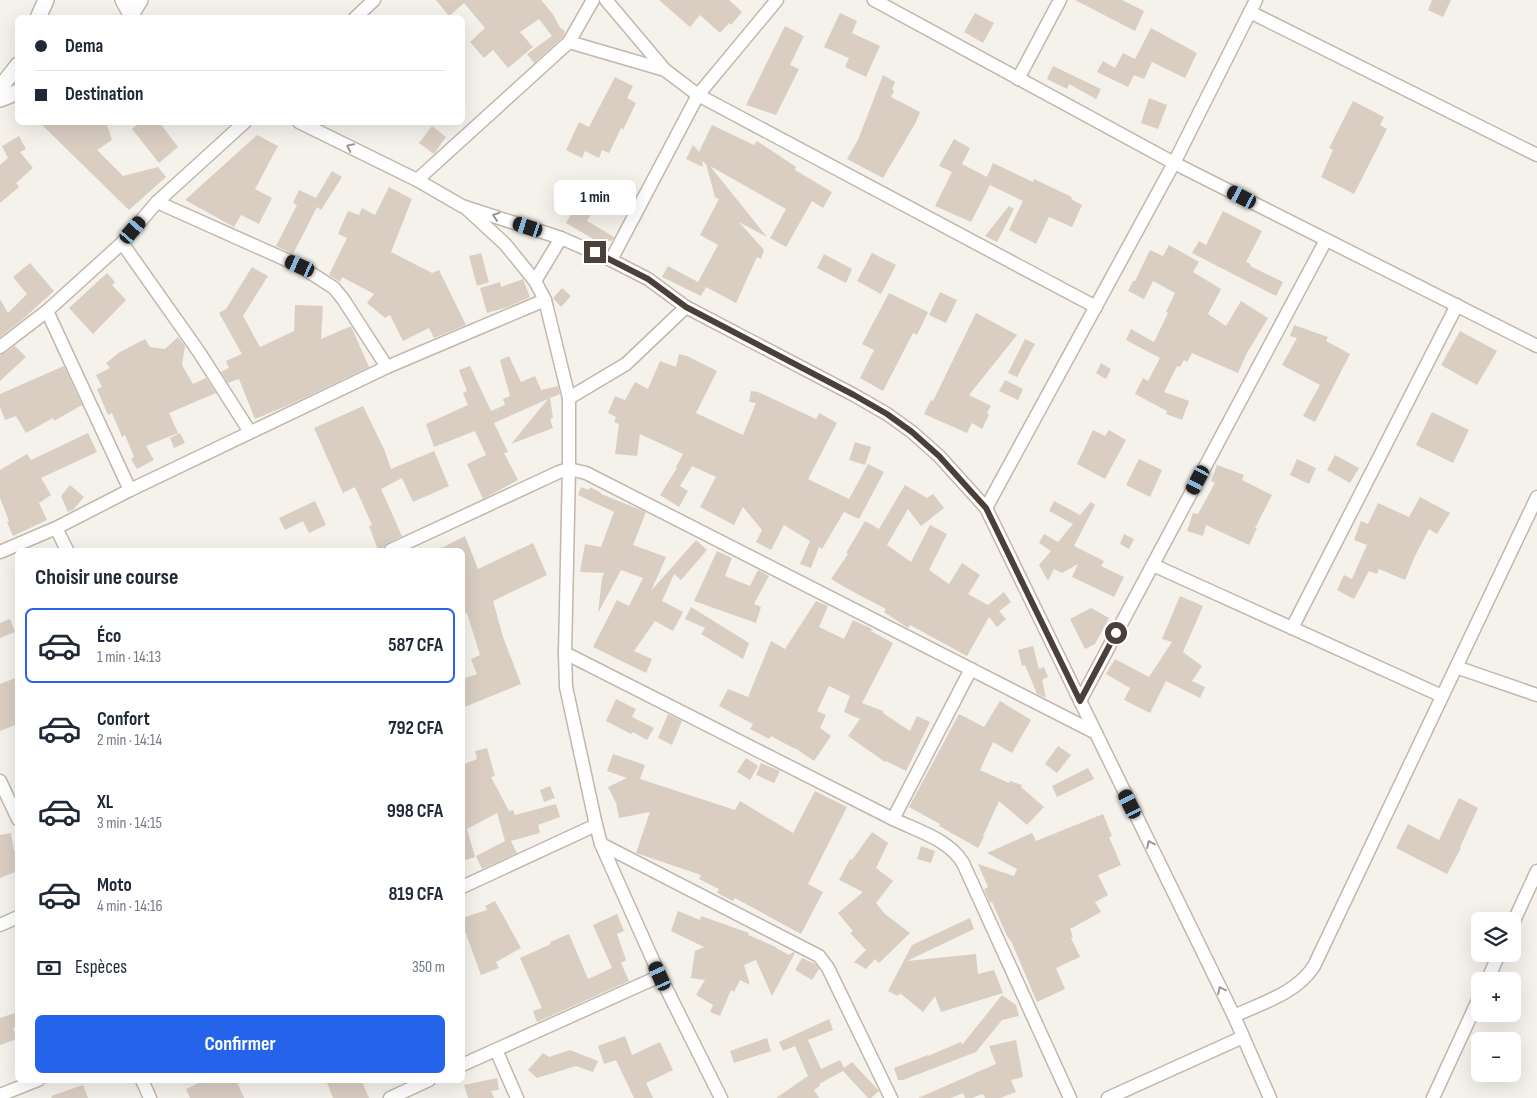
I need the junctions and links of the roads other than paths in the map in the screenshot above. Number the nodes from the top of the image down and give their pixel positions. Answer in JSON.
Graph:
{"nodes":[{"id":1,"x":46,"y":0,"type":"edge"},
{"id":2,"x":123,"y":0,"type":"edge"},
{"id":3,"x":140,"y":0,"type":"edge"},
{"id":4,"x":374,"y":0,"type":"edge"},
{"id":5,"x":593,"y":0,"type":"edge"},
{"id":6,"x":606,"y":0,"type":"edge"},
{"id":7,"x":777,"y":0,"type":"edge"},
{"id":8,"x":874,"y":0,"type":"edge"},
{"id":9,"x":1060,"y":0,"type":"edge"},
{"id":10,"x":1256,"y":0,"type":"edge"},
{"id":11,"x":1250,"y":12,"type":"junction"},
{"id":12,"x":39,"y":15,"type":"edge"},
{"id":13,"x":132,"y":15,"type":"edge"},
{"id":14,"x":358,"y":15,"type":"edge"},
{"id":15,"x":569,"y":42,"type":"junction"},
{"id":16,"x":15,"y":69,"type":"edge"},
{"id":17,"x":665,"y":70,"type":"junction"},
{"id":18,"x":1018,"y":79,"type":"junction"},
{"id":19,"x":0,"y":88,"type":"edge"},
{"id":20,"x":15,"y":93,"type":"edge"},
{"id":21,"x":698,"y":95,"type":"junction"},
{"id":22,"x":0,"y":99,"type":"edge"},
{"id":23,"x":242,"y":125,"type":"edge"},
{"id":24,"x":305,"y":125,"type":"edge"},
{"id":25,"x":1537,"y":155,"type":"edge"},
{"id":26,"x":1174,"y":163,"type":"junction"},
{"id":27,"x":417,"y":180,"type":"junction"},
{"id":28,"x":157,"y":202,"type":"junction"},
{"id":29,"x":462,"y":206,"type":"junction"},
{"id":30,"x":562,"y":238,"type":"junction"},
{"id":31,"x":1326,"y":240,"type":"junction"},
{"id":32,"x":122,"y":243,"type":"junction"},
{"id":33,"x":611,"y":260,"type":"junction"},
{"id":34,"x":535,"y":281,"type":"junction"},
{"id":35,"x":545,"y":300,"type":"junction"},
{"id":36,"x":1457,"y":304,"type":"junction"},
{"id":37,"x":686,"y":307,"type":"junction"},
{"id":38,"x":1096,"y":307,"type":"junction"},
{"id":39,"x":47,"y":312,"type":"junction"},
{"id":40,"x":1537,"y":346,"type":"edge"},
{"id":41,"x":0,"y":347,"type":"edge"},
{"id":42,"x":387,"y":367,"type":"junction"},
{"id":43,"x":569,"y":398,"type":"junction"},
{"id":44,"x":250,"y":432,"type":"junction"},
{"id":45,"x":569,"y":470,"type":"junction"},
{"id":46,"x":130,"y":490,"type":"junction"},
{"id":47,"x":1537,"y":497,"type":"edge"},
{"id":48,"x":986,"y":508,"type":"junction"},
{"id":49,"x":56,"y":528,"type":"junction"},
{"id":50,"x":67,"y":548,"type":"edge"},
{"id":51,"x":395,"y":548,"type":"edge"},
{"id":52,"x":0,"y":552,"type":"edge"},
{"id":53,"x":1153,"y":565,"type":"junction"},
{"id":54,"x":1292,"y":628,"type":"junction"},
{"id":55,"x":565,"y":653,"type":"junction"},
{"id":56,"x":1456,"y":667,"type":"junction"},
{"id":57,"x":971,"y":669,"type":"junction"},
{"id":58,"x":1537,"y":694,"type":"edge"},
{"id":59,"x":1442,"y":696,"type":"junction"},
{"id":60,"x":1080,"y":701,"type":"junction"},
{"id":61,"x":1096,"y":733,"type":"junction"},
{"id":62,"x":0,"y":781,"type":"edge"},
{"id":63,"x":15,"y":813,"type":"edge"},
{"id":64,"x":893,"y":820,"type":"junction"},
{"id":65,"x":596,"y":825,"type":"junction"},
{"id":66,"x":601,"y":844,"type":"junction"},
{"id":67,"x":1537,"y":871,"type":"edge"},
{"id":68,"x":465,"y":885,"type":"edge"},
{"id":69,"x":1518,"y":912,"type":"edge"},
{"id":70,"x":15,"y":918,"type":"edge"},
{"id":71,"x":0,"y":925,"type":"edge"},
{"id":72,"x":660,"y":976,"type":"junction"},
{"id":73,"x":1234,"y":1016,"type":"junction"},
{"id":74,"x":1471,"y":1016,"type":"edge"},
{"id":75,"x":1243,"y":1037,"type":"junction"},
{"id":76,"x":496,"y":1050,"type":"junction"},
{"id":77,"x":465,"y":1064,"type":"edge"},
{"id":78,"x":30,"y":1083,"type":"edge"},
{"id":79,"x":143,"y":1083,"type":"edge"},
{"id":80,"x":422,"y":1083,"type":"edge"},
{"id":81,"x":0,"y":1095,"type":"edge"},
{"id":82,"x":150,"y":1098,"type":"edge"},
{"id":83,"x":390,"y":1098,"type":"edge"},
{"id":84,"x":517,"y":1098,"type":"edge"},
{"id":85,"x":721,"y":1098,"type":"edge"},
{"id":86,"x":892,"y":1098,"type":"edge"},
{"id":87,"x":1070,"y":1098,"type":"edge"},
{"id":88,"x":1108,"y":1098,"type":"edge"},
{"id":89,"x":1270,"y":1098,"type":"edge"},
{"id":90,"x":1433,"y":1098,"type":"edge"}],
"edges":[{"from":1,"to":12,"type":"street"},
{"from":2,"to":13,"type":"street"},
{"from":3,"to":13,"type":"street"},
{"from":4,"to":14,"type":"street"},
{"from":5,"to":15,"type":"street"},
{"from":6,"to":17,"type":"street"},
{"from":7,"to":21,"type":"street"},
{"from":8,"to":18,"type":"street"},
{"from":9,"to":18,"type":"street"},
{"from":10,"to":11,"type":"street"},
{"from":11,"to":25,"type":"street"},
{"from":11,"to":26,"type":"street"},
{"from":15,"to":17,"type":"street"},
{"from":15,"to":27,"type":"street"},
{"from":16,"to":19,"type":"street"},
{"from":17,"to":21,"type":"street"},
{"from":18,"to":26,"type":"street"},
{"from":20,"to":22,"type":"street"},
{"from":21,"to":33,"type":"street"},
{"from":21,"to":38,"type":"street"},
{"from":23,"to":28,"type":"street"},
{"from":27,"to":24,"type":"street","one_way":true},
{"from":26,"to":31,"type":"street"},
{"from":26,"to":38,"type":"street"},
{"from":27,"to":29,"type":"street"},
{"from":28,"to":32,"type":"street"},
{"from":28,"to":42,"type":"street"},
{"from":30,"to":29,"type":"street","one_way":true},
{"from":29,"to":34,"type":"street"},
{"from":30,"to":33,"type":"street"},
{"from":30,"to":34,"type":"street"},
{"from":31,"to":36,"type":"street"},
{"from":31,"to":53,"type":"street"},
{"from":32,"to":39,"type":"street"},
{"from":32,"to":44,"type":"street"},
{"from":33,"to":37,"type":"street"},
{"from":34,"to":35,"type":"street"},
{"from":35,"to":42,"type":"street"},
{"from":35,"to":43,"type":"street"},
{"from":36,"to":40,"type":"street"},
{"from":36,"to":54,"type":"street"},
{"from":37,"to":43,"type":"street"},
{"from":37,"to":48,"type":"street"},
{"from":38,"to":48,"type":"street"},
{"from":39,"to":41,"type":"street"},
{"from":39,"to":46,"type":"street"},
{"from":42,"to":44,"type":"street"},
{"from":43,"to":45,"type":"street"},
{"from":44,"to":46,"type":"street"},
{"from":45,"to":51,"type":"street"},
{"from":45,"to":55,"type":"street"},
{"from":45,"to":57,"type":"street"},
{"from":46,"to":49,"type":"street"},
{"from":47,"to":56,"type":"street"},
{"from":48,"to":60,"type":"street"},
{"from":49,"to":50,"type":"street"},
{"from":49,"to":52,"type":"street"},
{"from":53,"to":54,"type":"street"},
{"from":53,"to":60,"type":"street"},
{"from":54,"to":59,"type":"street"},
{"from":55,"to":64,"type":"street"},
{"from":55,"to":65,"type":"street"},
{"from":56,"to":58,"type":"street"},
{"from":56,"to":59,"type":"street"},
{"from":57,"to":61,"type":"street"},
{"from":57,"to":64,"type":"street"},
{"from":59,"to":73,"type":"street"},
{"from":60,"to":61,"type":"street"},
{"from":73,"to":61,"type":"street","one_way":true},
{"from":62,"to":63,"type":"street"},
{"from":64,"to":87,"type":"street"},
{"from":65,"to":66,"type":"street"},
{"from":65,"to":68,"type":"street"},
{"from":66,"to":72,"type":"street"},
{"from":66,"to":86,"type":"street"},
{"from":67,"to":69,"type":"street"},
{"from":70,"to":71,"type":"street"},
{"from":72,"to":76,"type":"street"},
{"from":72,"to":85,"type":"street"},
{"from":73,"to":75,"type":"street"},
{"from":74,"to":90,"type":"street"},
{"from":75,"to":88,"type":"street"},
{"from":75,"to":89,"type":"street"},
{"from":76,"to":77,"type":"street"},
{"from":76,"to":84,"type":"street"},
{"from":78,"to":81,"type":"street"},
{"from":79,"to":82,"type":"street"},
{"from":80,"to":83,"type":"street"}]}
